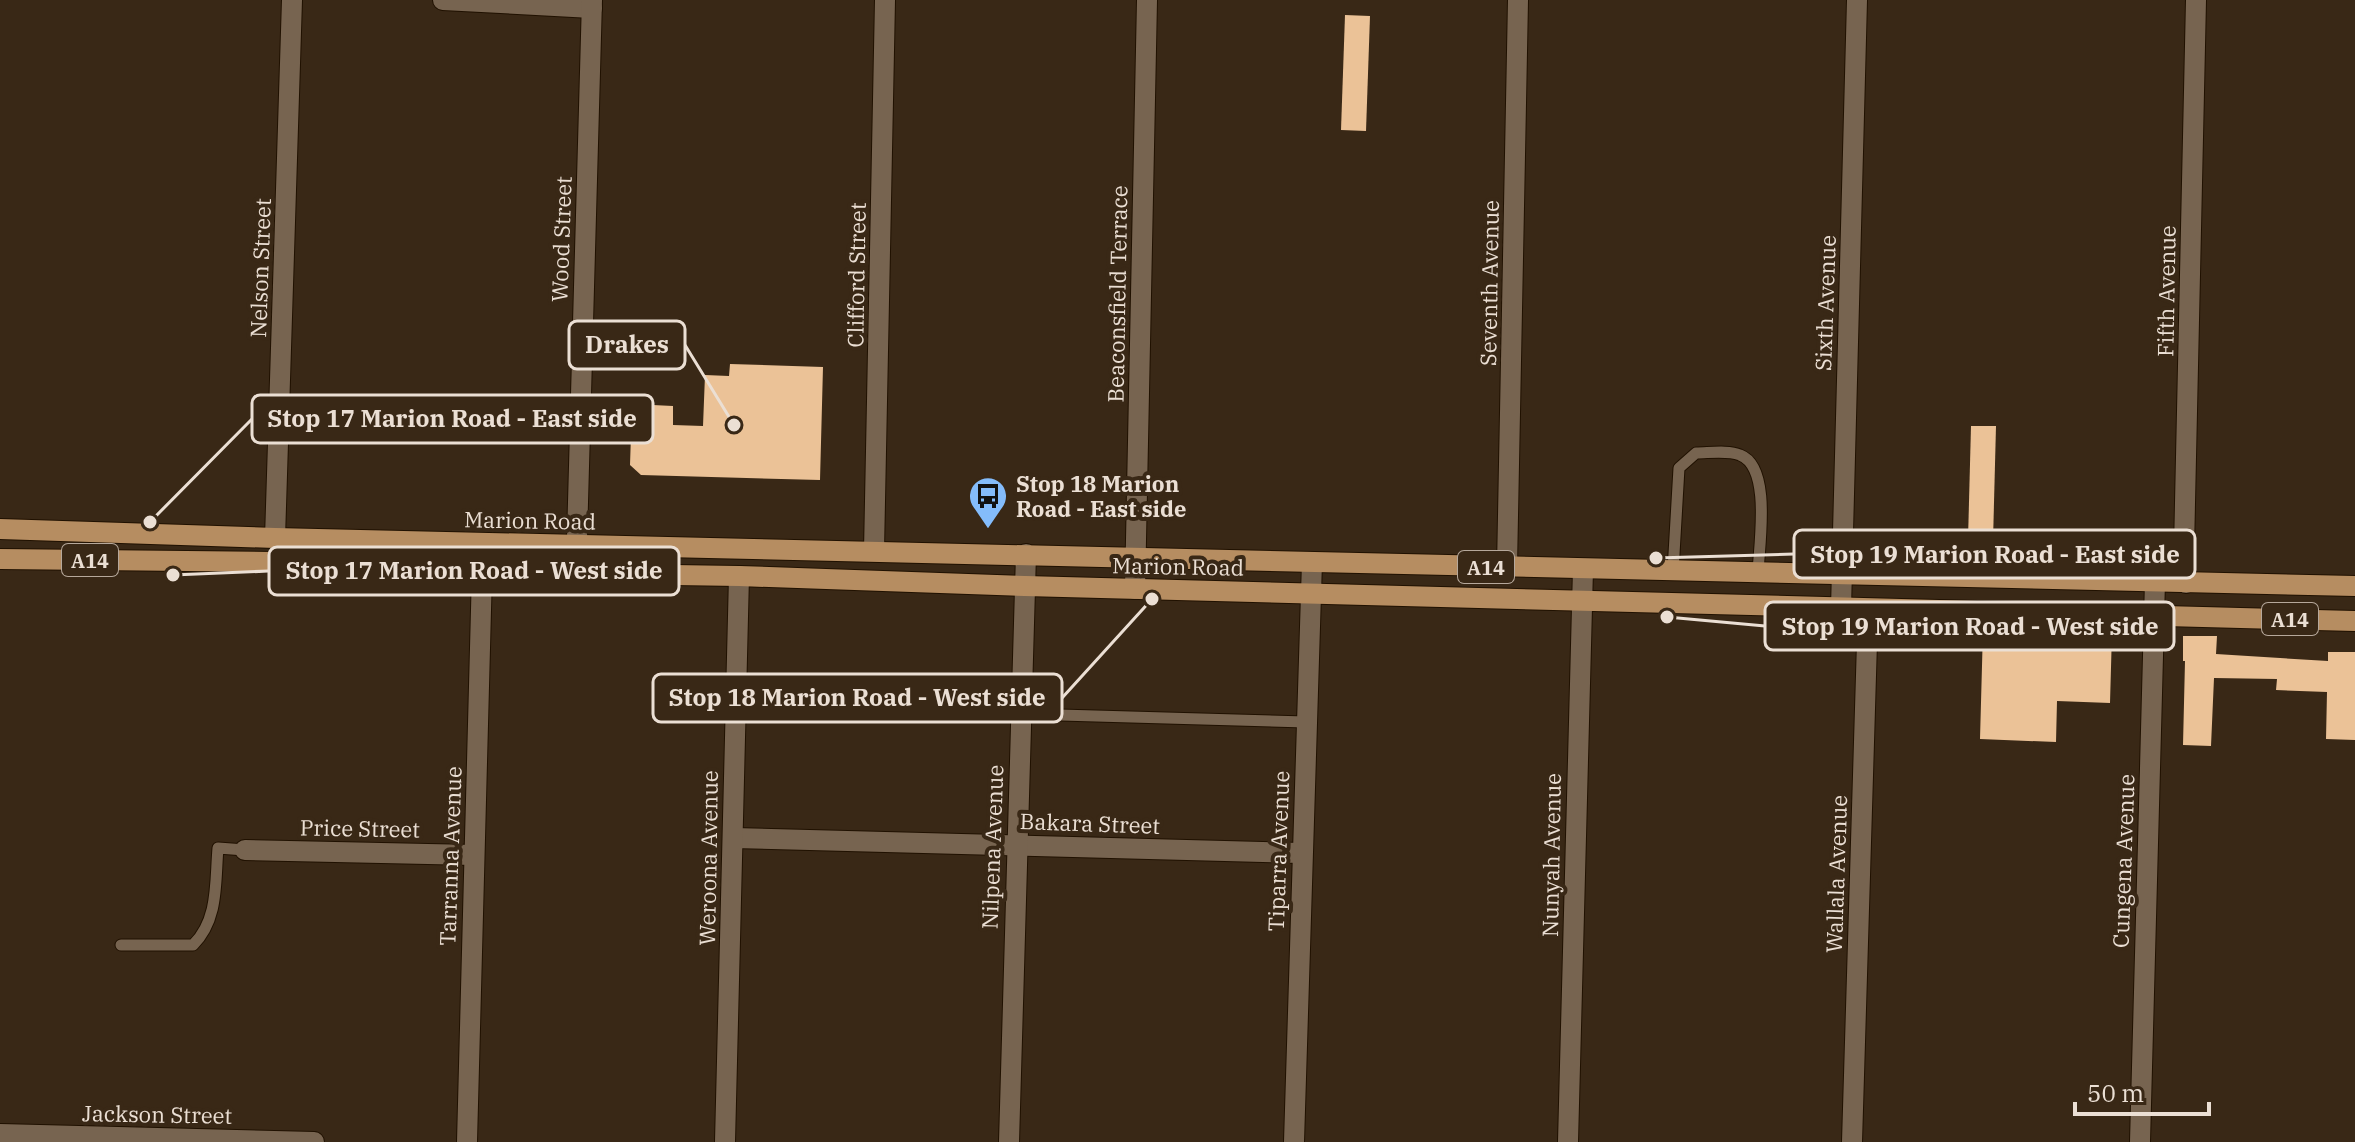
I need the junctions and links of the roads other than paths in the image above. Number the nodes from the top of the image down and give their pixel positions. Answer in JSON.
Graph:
{"nodes":[{"id":1,"x":292,"y":0,"type":"edge"},
{"id":2,"x":443,"y":0,"type":"edge"},
{"id":3,"x":885,"y":0,"type":"edge"},
{"id":4,"x":1147,"y":0,"type":"edge"},
{"id":5,"x":1518,"y":0,"type":"edge"},
{"id":6,"x":1857,"y":0,"type":"edge"},
{"id":7,"x":2196,"y":0,"type":"edge"},
{"id":8,"x":592,"y":4,"type":"edge"},
{"id":9,"x":0,"y":520,"type":"edge"},
{"id":10,"x":0,"y":529,"type":"edge"},
{"id":11,"x":31,"y":530,"type":"junction"},
{"id":12,"x":275,"y":538,"type":"junction"},
{"id":13,"x":577,"y":545,"type":"junction"},
{"id":14,"x":874,"y":551,"type":"junction"},
{"id":15,"x":1026,"y":554,"type":"junction"},
{"id":16,"x":1136,"y":557,"type":"junction"},
{"id":17,"x":0,"y":559,"type":"edge"},
{"id":18,"x":1312,"y":562,"type":"junction"},
{"id":19,"x":1507,"y":567,"type":"junction"},
{"id":20,"x":1583,"y":569,"type":"junction"},
{"id":21,"x":1673,"y":571,"type":"junction"},
{"id":22,"x":482,"y":572,"type":"junction"},
{"id":23,"x":1758,"y":573,"type":"junction"},
{"id":24,"x":576,"y":574,"type":"junction"},
{"id":25,"x":1842,"y":575,"type":"junction"},
{"id":26,"x":739,"y":576,"type":"junction"},
{"id":27,"x":843,"y":580,"type":"junction"},
{"id":28,"x":2155,"y":581,"type":"junction"},
{"id":29,"x":2186,"y":583,"type":"junction"},
{"id":30,"x":1025,"y":586,"type":"junction"},
{"id":31,"x":2355,"y":586,"type":"edge"},
{"id":32,"x":1135,"y":589,"type":"junction"},
{"id":33,"x":1311,"y":594,"type":"junction"},
{"id":34,"x":1581,"y":601,"type":"junction"},
{"id":35,"x":1841,"y":608,"type":"junction"},
{"id":36,"x":1880,"y":609,"type":"junction"},
{"id":37,"x":2154,"y":616,"type":"junction"},
{"id":38,"x":2355,"y":621,"type":"edge"},
{"id":39,"x":736,"y":706,"type":"junction"},
{"id":40,"x":1021,"y":713,"type":"junction"},
{"id":41,"x":1306,"y":722,"type":"junction"},
{"id":42,"x":733,"y":838,"type":"junction"},
{"id":43,"x":1016,"y":845,"type":"junction"},
{"id":44,"x":245,"y":850,"type":"joint"},
{"id":45,"x":1301,"y":853,"type":"junction"},
{"id":46,"x":474,"y":855,"type":"junction"},
{"id":47,"x":121,"y":945,"type":"dead end"},
{"id":48,"x":0,"y":1134,"type":"edge"},
{"id":49,"x":314,"y":1142,"type":"edge"},
{"id":50,"x":467,"y":1142,"type":"edge"},
{"id":51,"x":725,"y":1142,"type":"edge"},
{"id":52,"x":1009,"y":1142,"type":"edge"},
{"id":53,"x":1294,"y":1142,"type":"edge"},
{"id":54,"x":1568,"y":1142,"type":"edge"},
{"id":55,"x":1852,"y":1142,"type":"edge"},
{"id":56,"x":2140,"y":1142,"type":"edge"}],
"edges":[{"from":1,"to":12,"type":"street","name":"Nelson Street"},
{"from":2,"to":8,"type":"street"},
{"from":3,"to":14,"type":"street","name":"Clifford Street"},
{"from":4,"to":16,"type":"street","name":"Beaconsfield Terrace"},
{"from":5,"to":19,"type":"street","name":"Seventh Avenue"},
{"from":6,"to":25,"type":"street","name":"Sixth Avenue"},
{"from":7,"to":29,"type":"street","name":"Fifth Avenue"},
{"from":8,"to":13,"type":"street","name":"Wood Street"},
{"from":9,"to":11,"type":"main road"},
{"from":10,"to":11,"type":"main road","name":"Marion Road","number":"A14"},
{"from":11,"to":12,"type":"main road","name":"Marion Road","number":"A14"},
{"from":12,"to":13,"type":"main road","name":"Marion Road","number":"A14"},
{"from":13,"to":14,"type":"main road","name":"Marion Road","number":"A14"},
{"from":13,"to":24,"type":"street","name":"Wood Street"},
{"from":14,"to":15,"type":"main road","name":"Marion Road","number":"A14"},
{"from":14,"to":27,"type":"main road"},
{"from":15,"to":16,"type":"main road","name":"Marion Road","number":"A14"},
{"from":15,"to":30,"type":"street","name":"Nilpena Avenue"},
{"from":16,"to":18,"type":"main road","name":"Marion Road","number":"A14"},
{"from":16,"to":32,"type":"street","name":"Beaconsfield Terrace"},
{"from":17,"to":22,"type":"main road","name":"Marion Road","number":"A14"},
{"from":18,"to":19,"type":"main road","name":"Marion Road","number":"A14"},
{"from":18,"to":33,"type":"street","name":"Tiparra Avenue"},
{"from":19,"to":20,"type":"main road","name":"Marion Road","number":"A14"},
{"from":20,"to":21,"type":"main road","name":"Marion Road","number":"A14"},
{"from":20,"to":34,"type":"street","name":"Nunyah Avenue"},
{"from":21,"to":23,"type":"main road","name":"Marion Road","number":"A14"},
{"from":21,"to":23,"type":"lane"},
{"from":22,"to":24,"type":"main road","name":"Marion Road","number":"A14"},
{"from":22,"to":46,"type":"street","name":"Tarranna Avenue"},
{"from":23,"to":25,"type":"main road","name":"Marion Road","number":"A14"},
{"from":24,"to":26,"type":"main road","name":"Marion Road","number":"A14"},
{"from":25,"to":28,"type":"main road","name":"Marion Road","number":"A14"},
{"from":25,"to":35,"type":"street","name":"Sixth Avenue"},
{"from":26,"to":27,"type":"main road","name":"Marion Road","number":"A14"},
{"from":26,"to":39,"type":"street","name":"Weroona Avenue"},
{"from":27,"to":30,"type":"main road","name":"Marion Road","number":"A14"},
{"from":28,"to":29,"type":"main road","name":"Marion Road","number":"A14"},
{"from":28,"to":37,"type":"street","name":"Cungena Avenue"},
{"from":29,"to":31,"type":"main road","name":"Marion Road","number":"A14"},
{"from":30,"to":32,"type":"main road","name":"Marion Road","number":"A14"},
{"from":30,"to":40,"type":"street","name":"Nilpena Avenue"},
{"from":32,"to":33,"type":"main road","name":"Marion Road","number":"A14"},
{"from":33,"to":34,"type":"main road","name":"Marion Road","number":"A14"},
{"from":33,"to":41,"type":"street","name":"Tiparra Avenue"},
{"from":34,"to":35,"type":"main road","name":"Marion Road","number":"A14"},
{"from":34,"to":54,"type":"street","name":"Nunyah Avenue"},
{"from":35,"to":36,"type":"main road","name":"Marion Road","number":"A14"},
{"from":36,"to":37,"type":"main road","name":"Marion Road","number":"A14"},
{"from":36,"to":55,"type":"street","name":"Wallala Avenue"},
{"from":37,"to":38,"type":"main road","name":"Marion Road","number":"A14"},
{"from":37,"to":56,"type":"street","name":"Cungena Avenue"},
{"from":39,"to":40,"type":"lane"},
{"from":39,"to":42,"type":"street","name":"Weroona Avenue"},
{"from":40,"to":41,"type":"lane"},
{"from":40,"to":43,"type":"street","name":"Nilpena Avenue"},
{"from":41,"to":45,"type":"street","name":"Tiparra Avenue"},
{"from":42,"to":43,"type":"street","name":"Bakara Street"},
{"from":42,"to":51,"type":"street","name":"Weroona Avenue"},
{"from":43,"to":45,"type":"street","name":"Bakara Street"},
{"from":43,"to":52,"type":"street","name":"Nilpena Avenue"},
{"from":44,"to":46,"type":"street","name":"Price Street"},
{"from":44,"to":47,"type":"lane"},
{"from":45,"to":53,"type":"street","name":"Tiparra Avenue"},
{"from":46,"to":50,"type":"street","name":"Tarranna Avenue"},
{"from":48,"to":49,"type":"street","name":"Jackson Street"}]}
